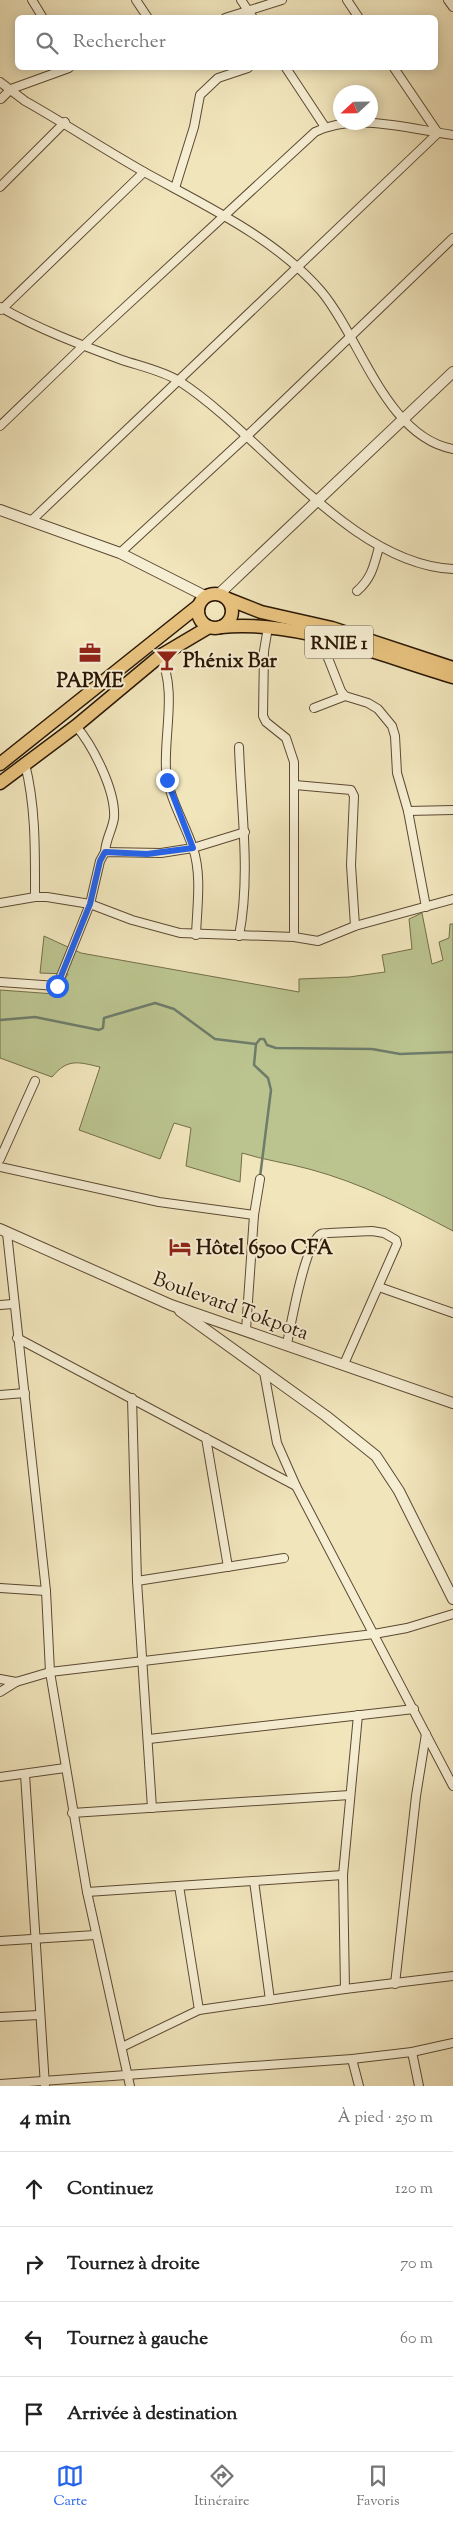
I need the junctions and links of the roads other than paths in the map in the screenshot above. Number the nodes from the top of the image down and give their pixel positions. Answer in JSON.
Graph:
{"nodes":[{"id":1,"x":32,"y":0,"type":"edge"},
{"id":2,"x":136,"y":0,"type":"edge"},
{"id":3,"x":241,"y":0,"type":"edge"},
{"id":4,"x":282,"y":0,"type":"edge"},
{"id":5,"x":347,"y":0,"type":"edge"},
{"id":6,"x":448,"y":0,"type":"edge"},
{"id":7,"x":453,"y":7,"type":"edge"},
{"id":8,"x":251,"y":14,"type":"edge"},
{"id":9,"x":42,"y":15,"type":"edge"},
{"id":10,"x":146,"y":15,"type":"edge"},
{"id":11,"x":357,"y":15,"type":"edge"},
{"id":12,"x":63,"y":70,"type":"edge"},
{"id":13,"x":242,"y":70,"type":"edge"},
{"id":14,"x":287,"y":70,"type":"edge"},
{"id":15,"x":395,"y":70,"type":"edge"},
{"id":16,"x":0,"y":82,"type":"edge"},
{"id":17,"x":11,"y":89,"type":"junction"},
{"id":18,"x":19,"y":95,"type":"junction"},
{"id":19,"x":1,"y":99,"type":"edge"},
{"id":20,"x":65,"y":122,"type":"junction"},
{"id":21,"x":325,"y":127,"type":"junction"},
{"id":22,"x":438,"y":133,"type":"junction"},
{"id":23,"x":453,"y":135,"type":"edge"},
{"id":24,"x":144,"y":172,"type":"junction"},
{"id":25,"x":0,"y":186,"type":"edge"},
{"id":26,"x":175,"y":188,"type":"junction"},
{"id":27,"x":225,"y":217,"type":"junction"},
{"id":28,"x":453,"y":238,"type":"edge"},
{"id":29,"x":298,"y":266,"type":"junction"},
{"id":30,"x":1,"y":309,"type":"edge"},
{"id":31,"x":351,"y":336,"type":"junction"},
{"id":32,"x":83,"y":346,"type":"junction"},
{"id":33,"x":453,"y":372,"type":"edge"},
{"id":34,"x":178,"y":380,"type":"junction"},
{"id":35,"x":404,"y":419,"type":"junction"},
{"id":36,"x":0,"y":426,"type":"edge"},
{"id":37,"x":248,"y":435,"type":"junction"},
{"id":38,"x":453,"y":449,"type":"edge"},
{"id":39,"x":317,"y":500,"type":"junction"},
{"id":40,"x":0,"y":510,"type":"edge"},
{"id":41,"x":31,"y":521,"type":"junction"},
{"id":42,"x":379,"y":547,"type":"junction"},
{"id":43,"x":120,"y":553,"type":"junction"},
{"id":44,"x":453,"y":569,"type":"edge"},
{"id":45,"x":357,"y":590,"type":"dead end"},
{"id":46,"x":223,"y":596,"type":"junction"},
{"id":47,"x":202,"y":601,"type":"junction"},
{"id":48,"x":215,"y":627,"type":"junction"},
{"id":49,"x":268,"y":627,"type":"junction"},
{"id":50,"x":330,"y":640,"type":"junction"},
{"id":51,"x":160,"y":656,"type":"junction"},
{"id":52,"x":453,"y":668,"type":"edge"},
{"id":53,"x":453,"y":678,"type":"edge"},
{"id":54,"x":345,"y":696,"type":"junction"},
{"id":55,"x":314,"y":708,"type":"dead end"},
{"id":56,"x":76,"y":726,"type":"junction"},
{"id":57,"x":239,"y":747,"type":"dead end"},
{"id":58,"x":0,"y":764,"type":"edge"},
{"id":59,"x":25,"y":764,"type":"junction"},
{"id":60,"x":0,"y":783,"type":"edge"},
{"id":61,"x":295,"y":785,"type":"junction"},
{"id":62,"x":453,"y":810,"type":"edge"},
{"id":63,"x":408,"y":811,"type":"junction"},
{"id":64,"x":245,"y":832,"type":"junction"},
{"id":65,"x":193,"y":848,"type":"junction"},
{"id":66,"x":105,"y":852,"type":"junction"},
{"id":67,"x":35,"y":897,"type":"junction"},
{"id":68,"x":453,"y":899,"type":"edge"},
{"id":69,"x":0,"y":904,"type":"edge"},
{"id":70,"x":90,"y":904,"type":"junction"},
{"id":71,"x":426,"y":907,"type":"junction"},
{"id":72,"x":354,"y":926,"type":"junction"},
{"id":73,"x":196,"y":935,"type":"junction"},
{"id":74,"x":239,"y":936,"type":"junction"},
{"id":75,"x":294,"y":937,"type":"junction"},
{"id":76,"x":0,"y":982,"type":"edge"},
{"id":77,"x":35,"y":1081,"type":"dead end"},
{"id":78,"x":0,"y":1160,"type":"edge"},
{"id":79,"x":0,"y":1167,"type":"edge"},
{"id":80,"x":260,"y":1179,"type":"dead end"},
{"id":81,"x":254,"y":1215,"type":"junction"},
{"id":82,"x":3,"y":1231,"type":"edge"},
{"id":83,"x":379,"y":1287,"type":"junction"},
{"id":84,"x":14,"y":1304,"type":"junction"},
{"id":85,"x":171,"y":1304,"type":"junction"},
{"id":86,"x":0,"y":1306,"type":"edge"},
{"id":87,"x":453,"y":1313,"type":"edge"},
{"id":88,"x":246,"y":1330,"type":"junction"},
{"id":89,"x":17,"y":1338,"type":"junction"},
{"id":90,"x":287,"y":1344,"type":"junction"},
{"id":91,"x":344,"y":1364,"type":"junction"},
{"id":92,"x":264,"y":1372,"type":"junction"},
{"id":93,"x":25,"y":1393,"type":"junction"},
{"id":94,"x":0,"y":1396,"type":"edge"},
{"id":95,"x":132,"y":1398,"type":"junction"},
{"id":96,"x":453,"y":1403,"type":"edge"},
{"id":97,"x":206,"y":1438,"type":"junction"},
{"id":98,"x":296,"y":1486,"type":"junction"},
{"id":99,"x":284,"y":1558,"type":"dead end"},
{"id":100,"x":228,"y":1566,"type":"junction"},
{"id":101,"x":137,"y":1581,"type":"junction"},
{"id":102,"x":0,"y":1588,"type":"edge"},
{"id":103,"x":46,"y":1591,"type":"junction"},
{"id":104,"x":453,"y":1599,"type":"edge"},
{"id":105,"x":453,"y":1614,"type":"edge"},
{"id":106,"x":374,"y":1634,"type":"junction"},
{"id":107,"x":141,"y":1660,"type":"junction"},
{"id":108,"x":50,"y":1672,"type":"junction"},
{"id":109,"x":0,"y":1679,"type":"edge"},
{"id":110,"x":16,"y":1682,"type":"junction"},
{"id":111,"x":0,"y":1692,"type":"edge"},
{"id":112,"x":414,"y":1708,"type":"junction"},
{"id":113,"x":358,"y":1715,"type":"junction"},
{"id":114,"x":426,"y":1734,"type":"junction"},
{"id":115,"x":149,"y":1739,"type":"junction"},
{"id":116,"x":65,"y":1768,"type":"junction"},
{"id":117,"x":25,"y":1774,"type":"junction"},
{"id":118,"x":0,"y":1777,"type":"edge"},
{"id":119,"x":453,"y":1786,"type":"edge"},
{"id":120,"x":350,"y":1795,"type":"junction"},
{"id":121,"x":152,"y":1808,"type":"junction"},
{"id":122,"x":72,"y":1813,"type":"junction"},
{"id":123,"x":343,"y":1875,"type":"junction"},
{"id":124,"x":254,"y":1881,"type":"junction"},
{"id":125,"x":179,"y":1886,"type":"junction"},
{"id":126,"x":87,"y":1892,"type":"junction"},
{"id":127,"x":95,"y":1935,"type":"junction"},
{"id":128,"x":35,"y":1940,"type":"junction"},
{"id":129,"x":0,"y":1941,"type":"edge"},
{"id":130,"x":453,"y":1976,"type":"edge"},
{"id":131,"x":395,"y":1984,"type":"junction"},
{"id":132,"x":345,"y":1989,"type":"junction"},
{"id":133,"x":270,"y":2000,"type":"junction"},
{"id":134,"x":199,"y":2010,"type":"junction"},
{"id":135,"x":39,"y":2015,"type":"junction"},
{"id":136,"x":0,"y":2017,"type":"edge"},
{"id":137,"x":453,"y":2043,"type":"edge"},
{"id":138,"x":122,"y":2047,"type":"junction"},
{"id":139,"x":412,"y":2052,"type":"junction"},
{"id":140,"x":352,"y":2059,"type":"junction"},
{"id":141,"x":128,"y":2075,"type":"junction"},
{"id":142,"x":45,"y":2083,"type":"edge"},
{"id":143,"x":0,"y":2084,"type":"edge"},
{"id":144,"x":130,"y":2086,"type":"edge"},
{"id":145,"x":359,"y":2086,"type":"edge"},
{"id":146,"x":419,"y":2086,"type":"edge"}],
"edges":[{"from":1,"to":9,"type":"street"},
{"from":2,"to":10,"type":"street"},
{"from":3,"to":8,"type":"street"},
{"from":4,"to":8,"type":"street"},
{"from":5,"to":11,"type":"street"},
{"from":6,"to":7,"type":"street"},
{"from":12,"to":17,"type":"street"},
{"from":13,"to":26,"type":"street"},
{"from":14,"to":21,"type":"street"},
{"from":15,"to":22,"type":"street"},
{"from":16,"to":17,"type":"street"},
{"from":17,"to":18,"type":"street"},
{"from":17,"to":19,"type":"street"},
{"from":18,"to":19,"type":"street"},
{"from":18,"to":20,"type":"street"},
{"from":20,"to":24,"type":"street"},
{"from":20,"to":25,"type":"street"},
{"from":21,"to":22,"type":"street"},
{"from":21,"to":27,"type":"street"},
{"from":22,"to":23,"type":"street"},
{"from":22,"to":29,"type":"street"},
{"from":24,"to":26,"type":"street"},
{"from":24,"to":30,"type":"street"},
{"from":26,"to":27,"type":"street"},
{"from":27,"to":29,"type":"street"},
{"from":27,"to":32,"type":"street"},
{"from":28,"to":31,"type":"street"},
{"from":29,"to":31,"type":"street"},
{"from":29,"to":34,"type":"street"},
{"from":30,"to":32,"type":"street"},
{"from":31,"to":35,"type":"street"},
{"from":31,"to":37,"type":"street"},
{"from":32,"to":34,"type":"street"},
{"from":32,"to":36,"type":"street"},
{"from":33,"to":35,"type":"street"},
{"from":34,"to":37,"type":"street"},
{"from":34,"to":41,"type":"street"},
{"from":35,"to":38,"type":"street"},
{"from":35,"to":39,"type":"street"},
{"from":37,"to":39,"type":"street"},
{"from":37,"to":43,"type":"street"},
{"from":39,"to":42,"type":"street"},
{"from":39,"to":46,"type":"street"},
{"from":40,"to":41,"type":"street"},
{"from":41,"to":43,"type":"street"},
{"from":42,"to":44,"type":"street"},
{"from":42,"to":45,"type":"street"},
{"from":43,"to":47,"type":"street"},
{"from":46,"to":47,"type":"highway","number":"RNIE 1"},
{"from":46,"to":48,"type":"highway"},
{"from":46,"to":52,"type":"highway","number":"RNIE 1"},
{"from":47,"to":48,"type":"highway"},
{"from":47,"to":58,"type":"highway"},
{"from":48,"to":49,"type":"highway","number":"RNIE 1"},
{"from":48,"to":51,"type":"highway","number":"RNIE 1"},
{"from":49,"to":50,"type":"highway","number":"RNIE 1"},
{"from":49,"to":61,"type":"street"},
{"from":50,"to":53,"type":"highway","number":"RNIE 1"},
{"from":50,"to":54,"type":"street"},
{"from":51,"to":56,"type":"highway","number":"RNIE 1"},
{"from":51,"to":65,"type":"street"},
{"from":54,"to":55,"type":"street"},
{"from":54,"to":63,"type":"street"},
{"from":56,"to":59,"type":"highway","number":"RNIE 1"},
{"from":56,"to":66,"type":"street"},
{"from":57,"to":64,"type":"street"},
{"from":59,"to":60,"type":"highway","number":"RNIE 1"},
{"from":59,"to":67,"type":"street"},
{"from":61,"to":72,"type":"street"},
{"from":61,"to":75,"type":"street"},
{"from":62,"to":63,"type":"street"},
{"from":63,"to":71,"type":"street"},
{"from":64,"to":65,"type":"street"},
{"from":64,"to":74,"type":"street"},
{"from":65,"to":66,"type":"street"},
{"from":65,"to":73,"type":"street"},
{"from":66,"to":70,"type":"street"},
{"from":67,"to":69,"type":"street"},
{"from":67,"to":70,"type":"street"},
{"from":68,"to":71,"type":"street"},
{"from":70,"to":73,"type":"street"},
{"from":70,"to":76,"type":"street"},
{"from":71,"to":72,"type":"street"},
{"from":72,"to":75,"type":"street"},
{"from":73,"to":74,"type":"street"},
{"from":74,"to":75,"type":"street"},
{"from":77,"to":78,"type":"street"},
{"from":79,"to":81,"type":"street"},
{"from":80,"to":81,"type":"street"},
{"from":81,"to":88,"type":"street"},
{"from":82,"to":84,"type":"street"},
{"from":82,"to":85,"type":"street","name":"Boulevard Tokpota"},
{"from":83,"to":87,"type":"street"},
{"from":83,"to":90,"type":"street"},
{"from":83,"to":91,"type":"street"},
{"from":84,"to":86,"type":"street"},
{"from":84,"to":89,"type":"street"},
{"from":85,"to":88,"type":"street","name":"Boulevard Tokpota"},
{"from":85,"to":92,"type":"street"},
{"from":88,"to":90,"type":"street","name":"Boulevard Tokpota"},
{"from":89,"to":93,"type":"street"},
{"from":89,"to":95,"type":"street"},
{"from":90,"to":91,"type":"street","name":"Boulevard Tokpota"},
{"from":91,"to":96,"type":"street","name":"Boulevard Tokpota"},
{"from":92,"to":98,"type":"street"},
{"from":92,"to":104,"type":"street"},
{"from":93,"to":94,"type":"street"},
{"from":93,"to":103,"type":"street"},
{"from":95,"to":97,"type":"street"},
{"from":95,"to":101,"type":"street"},
{"from":97,"to":98,"type":"street"},
{"from":97,"to":100,"type":"street"},
{"from":98,"to":106,"type":"street"},
{"from":99,"to":100,"type":"street"},
{"from":100,"to":101,"type":"street"},
{"from":101,"to":107,"type":"street"},
{"from":102,"to":103,"type":"street"},
{"from":103,"to":108,"type":"street"},
{"from":105,"to":106,"type":"street"},
{"from":106,"to":107,"type":"street"},
{"from":106,"to":112,"type":"street"},
{"from":107,"to":108,"type":"street"},
{"from":107,"to":115,"type":"street"},
{"from":108,"to":110,"type":"street"},
{"from":108,"to":116,"type":"street"},
{"from":109,"to":110,"type":"street"},
{"from":110,"to":111,"type":"street"},
{"from":112,"to":113,"type":"street"},
{"from":112,"to":114,"type":"street"},
{"from":113,"to":115,"type":"street"},
{"from":113,"to":120,"type":"street"},
{"from":114,"to":119,"type":"street"},
{"from":114,"to":131,"type":"street"},
{"from":115,"to":121,"type":"street"},
{"from":116,"to":117,"type":"street"},
{"from":116,"to":122,"type":"street"},
{"from":117,"to":118,"type":"street"},
{"from":117,"to":128,"type":"street"},
{"from":120,"to":121,"type":"street"},
{"from":120,"to":123,"type":"street"},
{"from":121,"to":122,"type":"street"},
{"from":122,"to":126,"type":"street"},
{"from":123,"to":124,"type":"street"},
{"from":123,"to":132,"type":"street"},
{"from":124,"to":125,"type":"street"},
{"from":124,"to":133,"type":"street"},
{"from":125,"to":126,"type":"street"},
{"from":125,"to":134,"type":"street"},
{"from":126,"to":127,"type":"street"},
{"from":127,"to":128,"type":"street"},
{"from":127,"to":138,"type":"street"},
{"from":128,"to":129,"type":"street"},
{"from":128,"to":135,"type":"street"},
{"from":130,"to":131,"type":"street"},
{"from":131,"to":132,"type":"street"},
{"from":132,"to":133,"type":"street"},
{"from":133,"to":134,"type":"street"},
{"from":134,"to":138,"type":"street"},
{"from":135,"to":136,"type":"street"},
{"from":135,"to":142,"type":"street"},
{"from":137,"to":139,"type":"street"},
{"from":138,"to":141,"type":"street"},
{"from":139,"to":140,"type":"street"},
{"from":139,"to":146,"type":"street"},
{"from":140,"to":141,"type":"street"},
{"from":140,"to":145,"type":"street"},
{"from":141,"to":142,"type":"street"},
{"from":141,"to":144,"type":"street"},
{"from":142,"to":143,"type":"street"}]}
